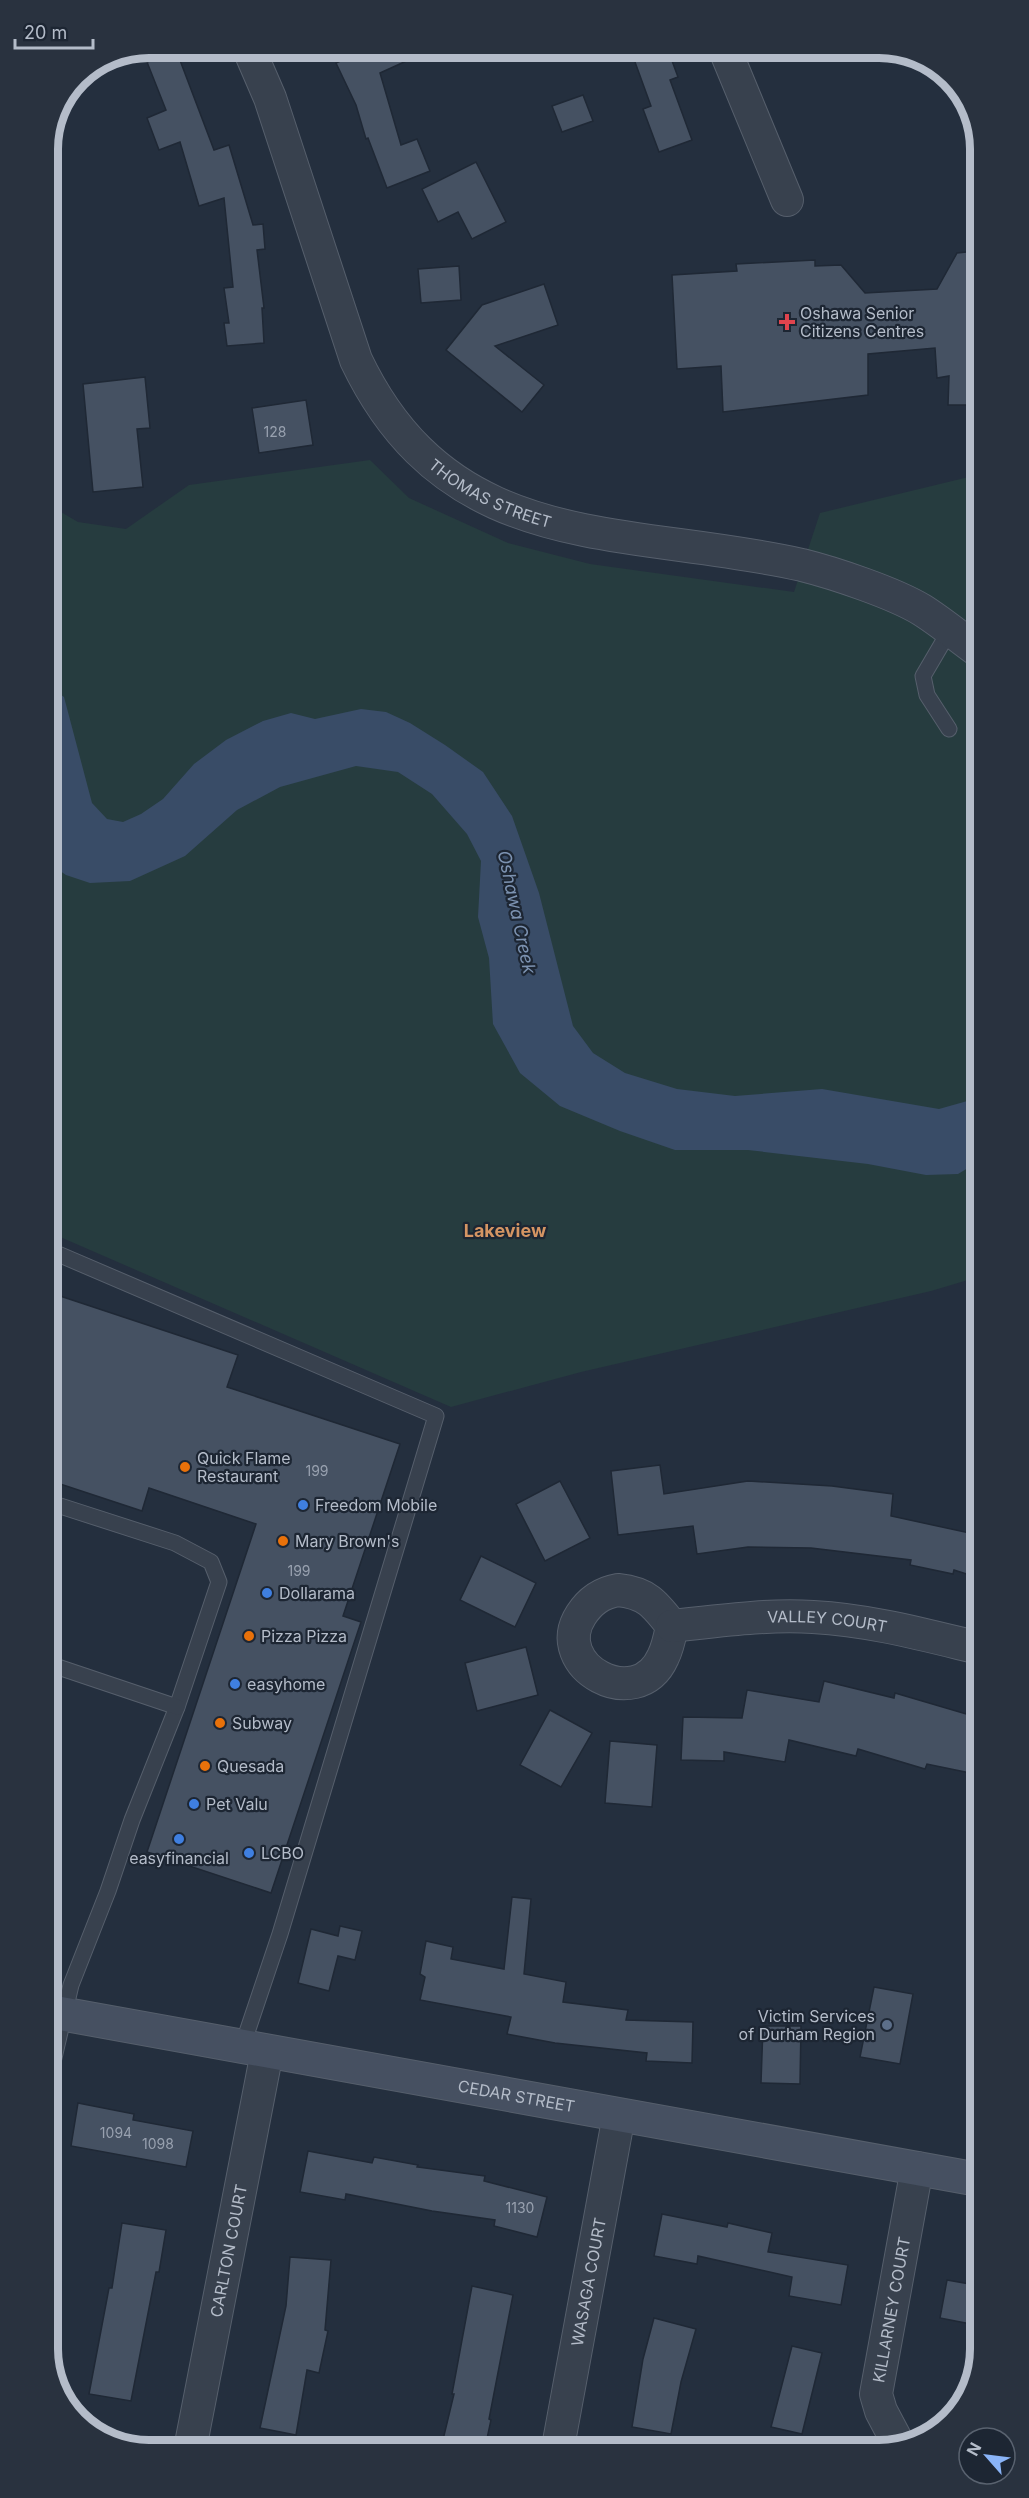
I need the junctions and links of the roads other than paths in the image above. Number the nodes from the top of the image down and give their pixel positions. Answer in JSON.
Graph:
{"nodes":[{"id":1,"x":253,"y":59,"type":"edge"},
{"id":2,"x":728,"y":59,"type":"edge"},
{"id":3,"x":787,"y":200,"type":"dead end"},
{"id":4,"x":950,"y":630,"type":"junction"},
{"id":5,"x":970,"y":645,"type":"edge"},
{"id":6,"x":949,"y":729,"type":"dead end"},
{"id":7,"x":59,"y":1254,"type":"edge"},
{"id":8,"x":59,"y":1506,"type":"edge"},
{"id":9,"x":672,"y":1626,"type":"dead end"},
{"id":10,"x":970,"y":1646,"type":"edge"},
{"id":11,"x":59,"y":1667,"type":"edge"},
{"id":12,"x":177,"y":1707,"type":"junction"},
{"id":13,"x":59,"y":2011,"type":"edge"},
{"id":14,"x":59,"y":2013,"type":"edge"},
{"id":15,"x":255,"y":2050,"type":"junction"},
{"id":16,"x":619,"y":2115,"type":"junction"},
{"id":17,"x":917,"y":2168,"type":"junction"},
{"id":18,"x":970,"y":2178,"type":"edge"},
{"id":19,"x":895,"y":2438,"type":"edge"},
{"id":20,"x":192,"y":2439,"type":"edge"},
{"id":21,"x":559,"y":2440,"type":"edge"}],
"edges":[{"from":1,"to":4,"type":"street","name":"THOMAS STREET"},
{"from":2,"to":3,"type":"street"},
{"from":4,"to":5,"type":"street","name":"THOMAS STREET"},
{"from":4,"to":6,"type":"lane"},
{"from":7,"to":15,"type":"lane"},
{"from":8,"to":12,"type":"lane"},
{"from":9,"to":10,"type":"street","name":"VALLEY COURT"},
{"from":11,"to":12,"type":"lane"},
{"from":12,"to":13,"type":"lane"},
{"from":14,"to":15,"type":"street","name":"CEDAR STREET"},
{"from":15,"to":16,"type":"street","name":"CEDAR STREET"},
{"from":15,"to":20,"type":"street","name":"CARLTON COURT"},
{"from":16,"to":17,"type":"street","name":"CEDAR STREET"},
{"from":16,"to":21,"type":"street","name":"WASAGA COURT"},
{"from":17,"to":18,"type":"street","name":"CEDAR STREET"},
{"from":17,"to":19,"type":"street","name":"KILLARNEY COURT"}]}
